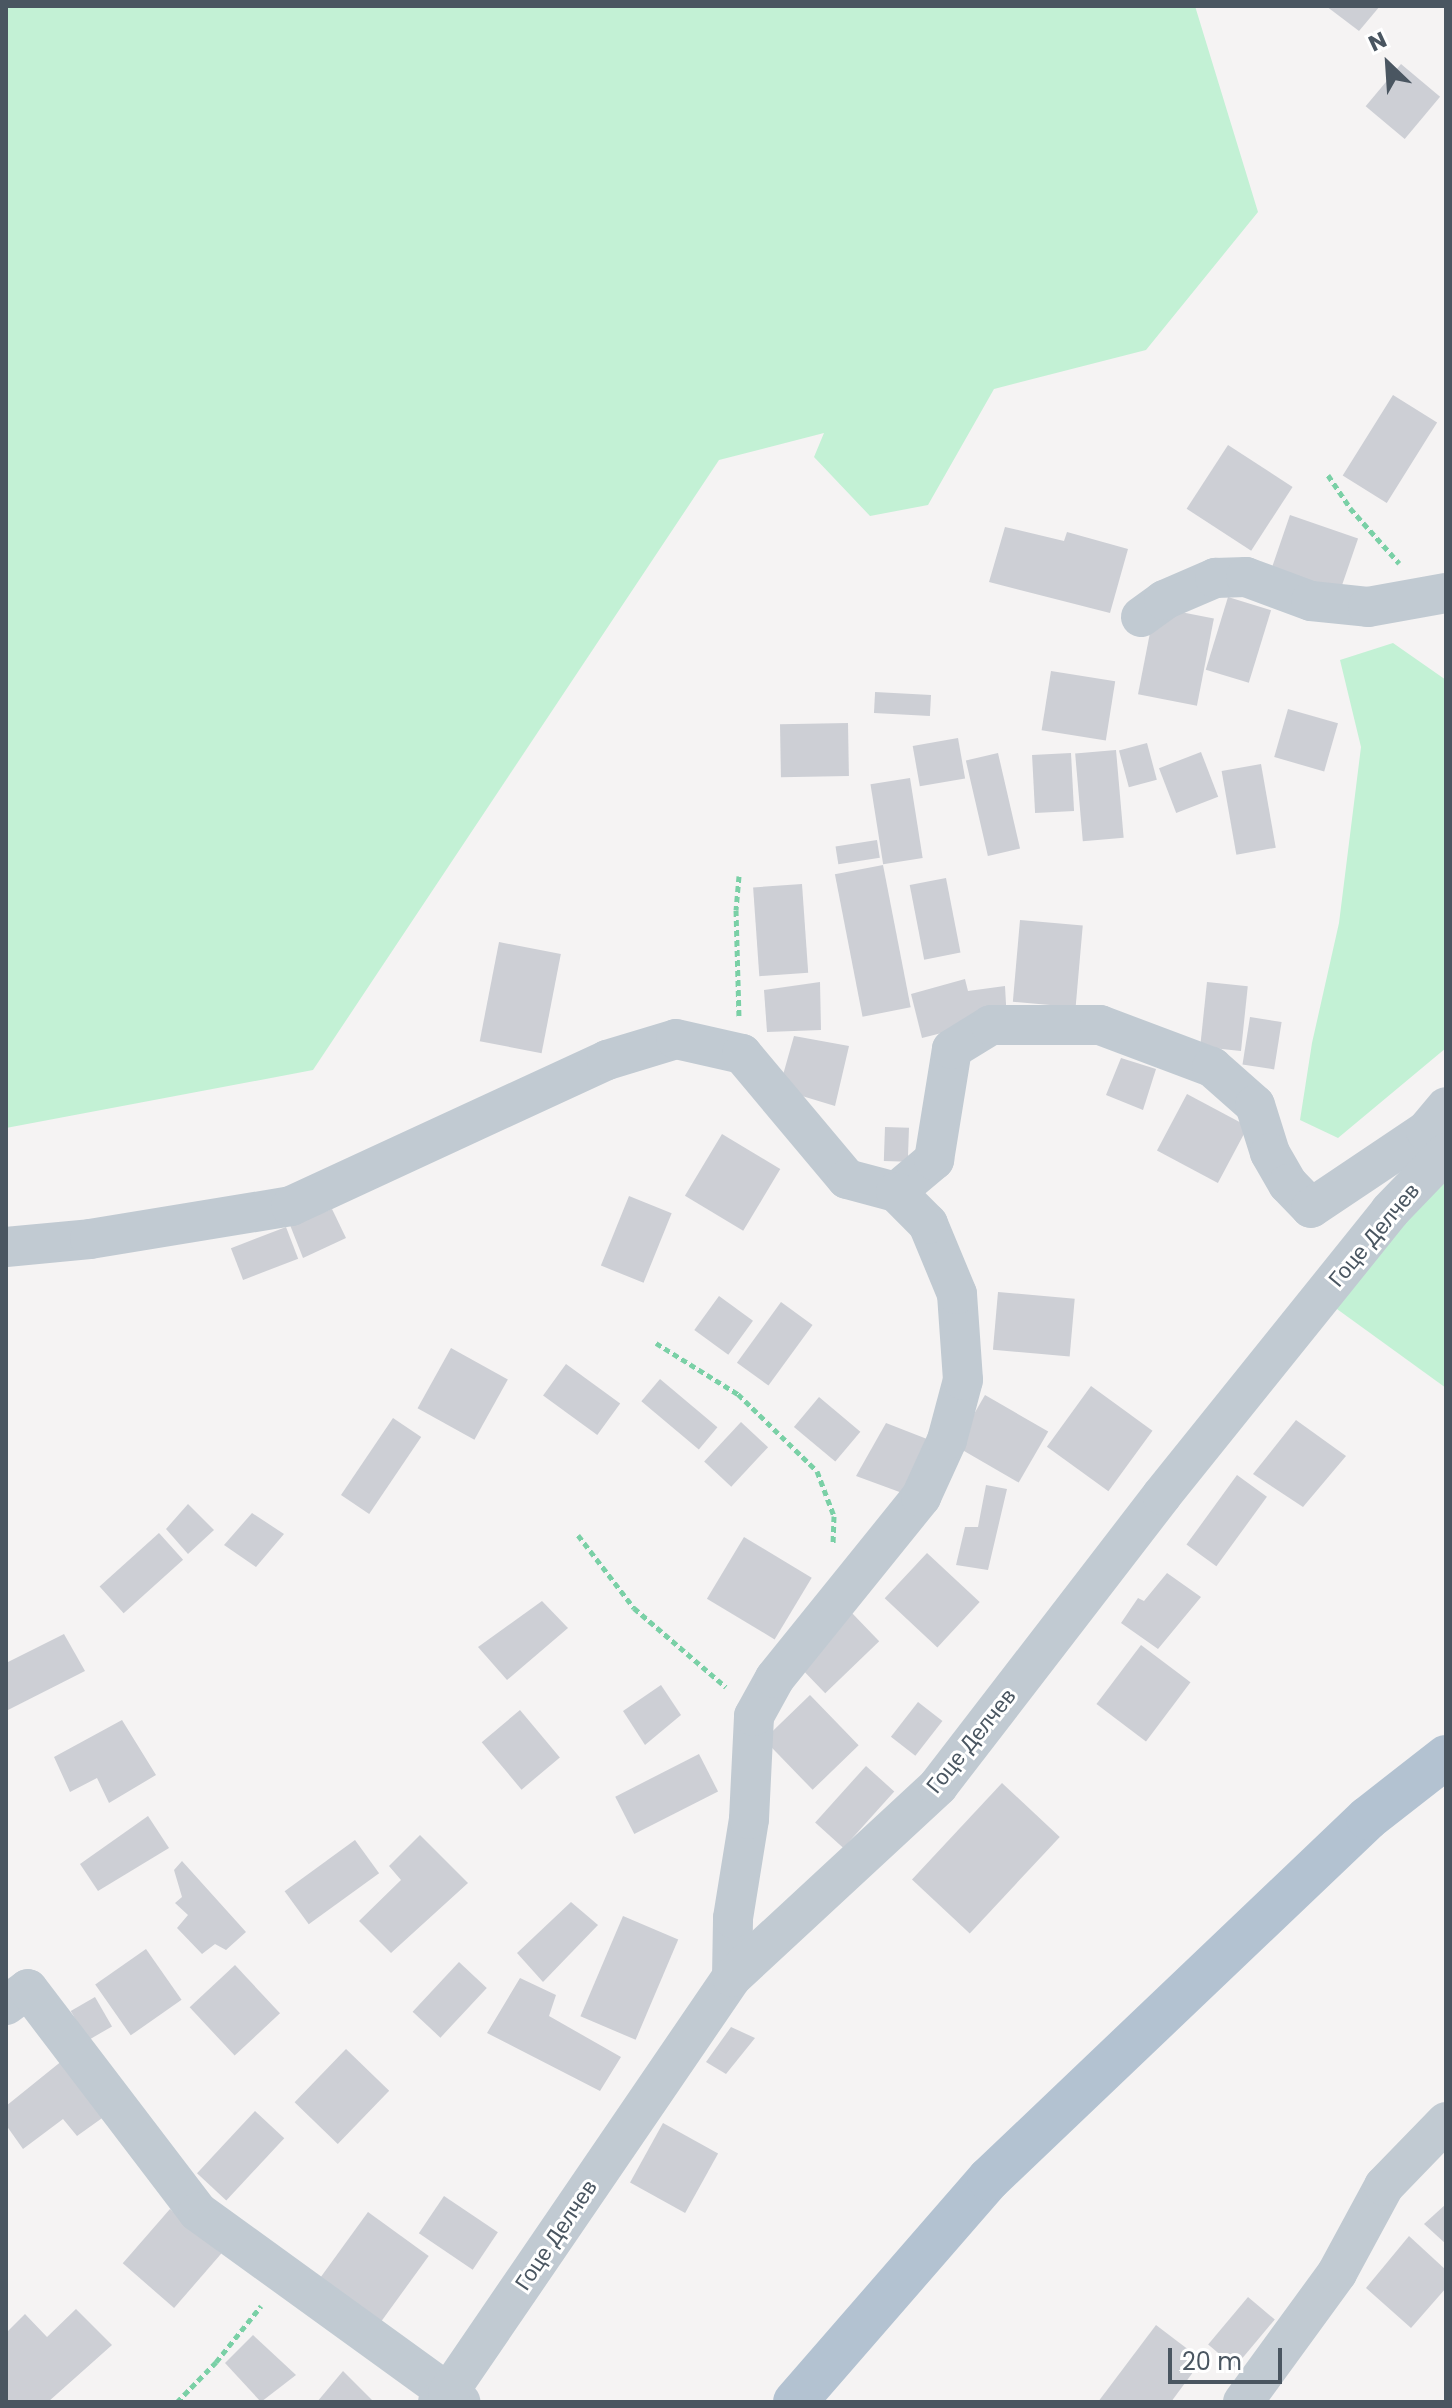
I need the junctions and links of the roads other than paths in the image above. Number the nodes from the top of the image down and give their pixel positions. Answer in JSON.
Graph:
{"nodes":[{"id":1,"x":1436,"y":596,"type":"edge"},
{"id":2,"x":1141,"y":617,"type":"dead end"},
{"id":3,"x":1446,"y":1107,"type":"edge"},
{"id":4,"x":1446,"y":1153,"type":"edge"},
{"id":5,"x":896,"y":1192,"type":"junction"},
{"id":6,"x":6,"y":1247,"type":"edge"},
{"id":7,"x":1446,"y":1757,"type":"edge"},
{"id":8,"x":732,"y":1977,"type":"junction"},
{"id":9,"x":6,"y":2005,"type":"edge"},
{"id":10,"x":1446,"y":2122,"type":"edge"},
{"id":11,"x":448,"y":2399,"type":"edge"},
{"id":12,"x":795,"y":2402,"type":"edge"},
{"id":13,"x":1243,"y":2402,"type":"edge"}],
"edges":[{"from":1,"to":2,"type":"street"},
{"from":3,"to":5,"type":"street"},
{"from":4,"to":8,"type":"street","name":"Гоце Делчев"},
{"from":5,"to":6,"type":"street"},
{"from":5,"to":8,"type":"street"},
{"from":7,"to":12,"type":"main road"},
{"from":8,"to":11,"type":"street","name":"Гоце Делчев"},
{"from":9,"to":11,"type":"street"},
{"from":10,"to":13,"type":"street"}]}
